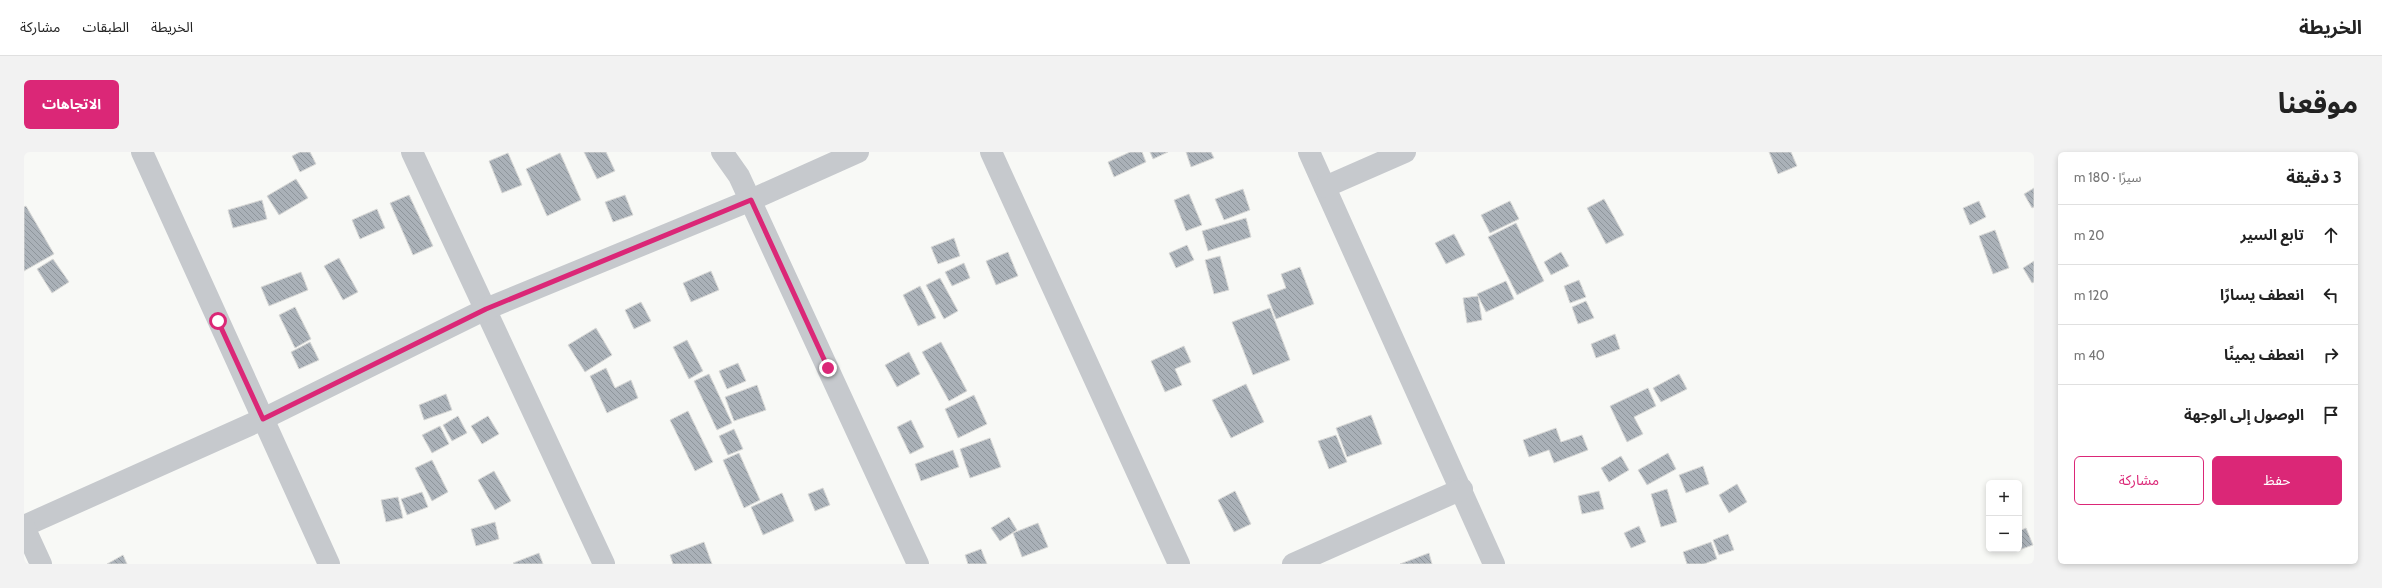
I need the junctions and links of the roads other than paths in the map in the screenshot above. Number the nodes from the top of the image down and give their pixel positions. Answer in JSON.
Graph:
{"nodes":[{"id":1,"x":142,"y":152,"type":"edge"},
{"id":2,"x":412,"y":152,"type":"edge"},
{"id":3,"x":722,"y":152,"type":"edge"},
{"id":4,"x":858,"y":152,"type":"edge"},
{"id":5,"x":991,"y":152,"type":"edge"},
{"id":6,"x":1309,"y":152,"type":"edge"},
{"id":7,"x":1405,"y":152,"type":"edge"},
{"id":8,"x":1325,"y":187,"type":"junction"},
{"id":9,"x":751,"y":200,"type":"junction"},
{"id":10,"x":486,"y":309,"type":"junction"},
{"id":11,"x":263,"y":419,"type":"junction"},
{"id":12,"x":1462,"y":489,"type":"junction"},
{"id":13,"x":24,"y":527,"type":"edge"},
{"id":14,"x":41,"y":564,"type":"edge"},
{"id":15,"x":329,"y":564,"type":"edge"},
{"id":16,"x":604,"y":564,"type":"edge"},
{"id":17,"x":918,"y":564,"type":"edge"},
{"id":18,"x":1179,"y":564,"type":"edge"},
{"id":19,"x":1293,"y":564,"type":"edge"},
{"id":20,"x":1494,"y":564,"type":"edge"}],
"edges":[{"from":1,"to":11,"type":"street"},
{"from":2,"to":10,"type":"street"},
{"from":3,"to":9,"type":"street"},
{"from":4,"to":9,"type":"street"},
{"from":5,"to":18,"type":"street"},
{"from":6,"to":8,"type":"street"},
{"from":7,"to":8,"type":"street"},
{"from":8,"to":12,"type":"street"},
{"from":9,"to":10,"type":"street"},
{"from":9,"to":17,"type":"street"},
{"from":10,"to":11,"type":"street"},
{"from":10,"to":16,"type":"street"},
{"from":11,"to":13,"type":"street"},
{"from":11,"to":15,"type":"street"},
{"from":12,"to":19,"type":"street"},
{"from":12,"to":20,"type":"street"},
{"from":13,"to":14,"type":"street"}]}
